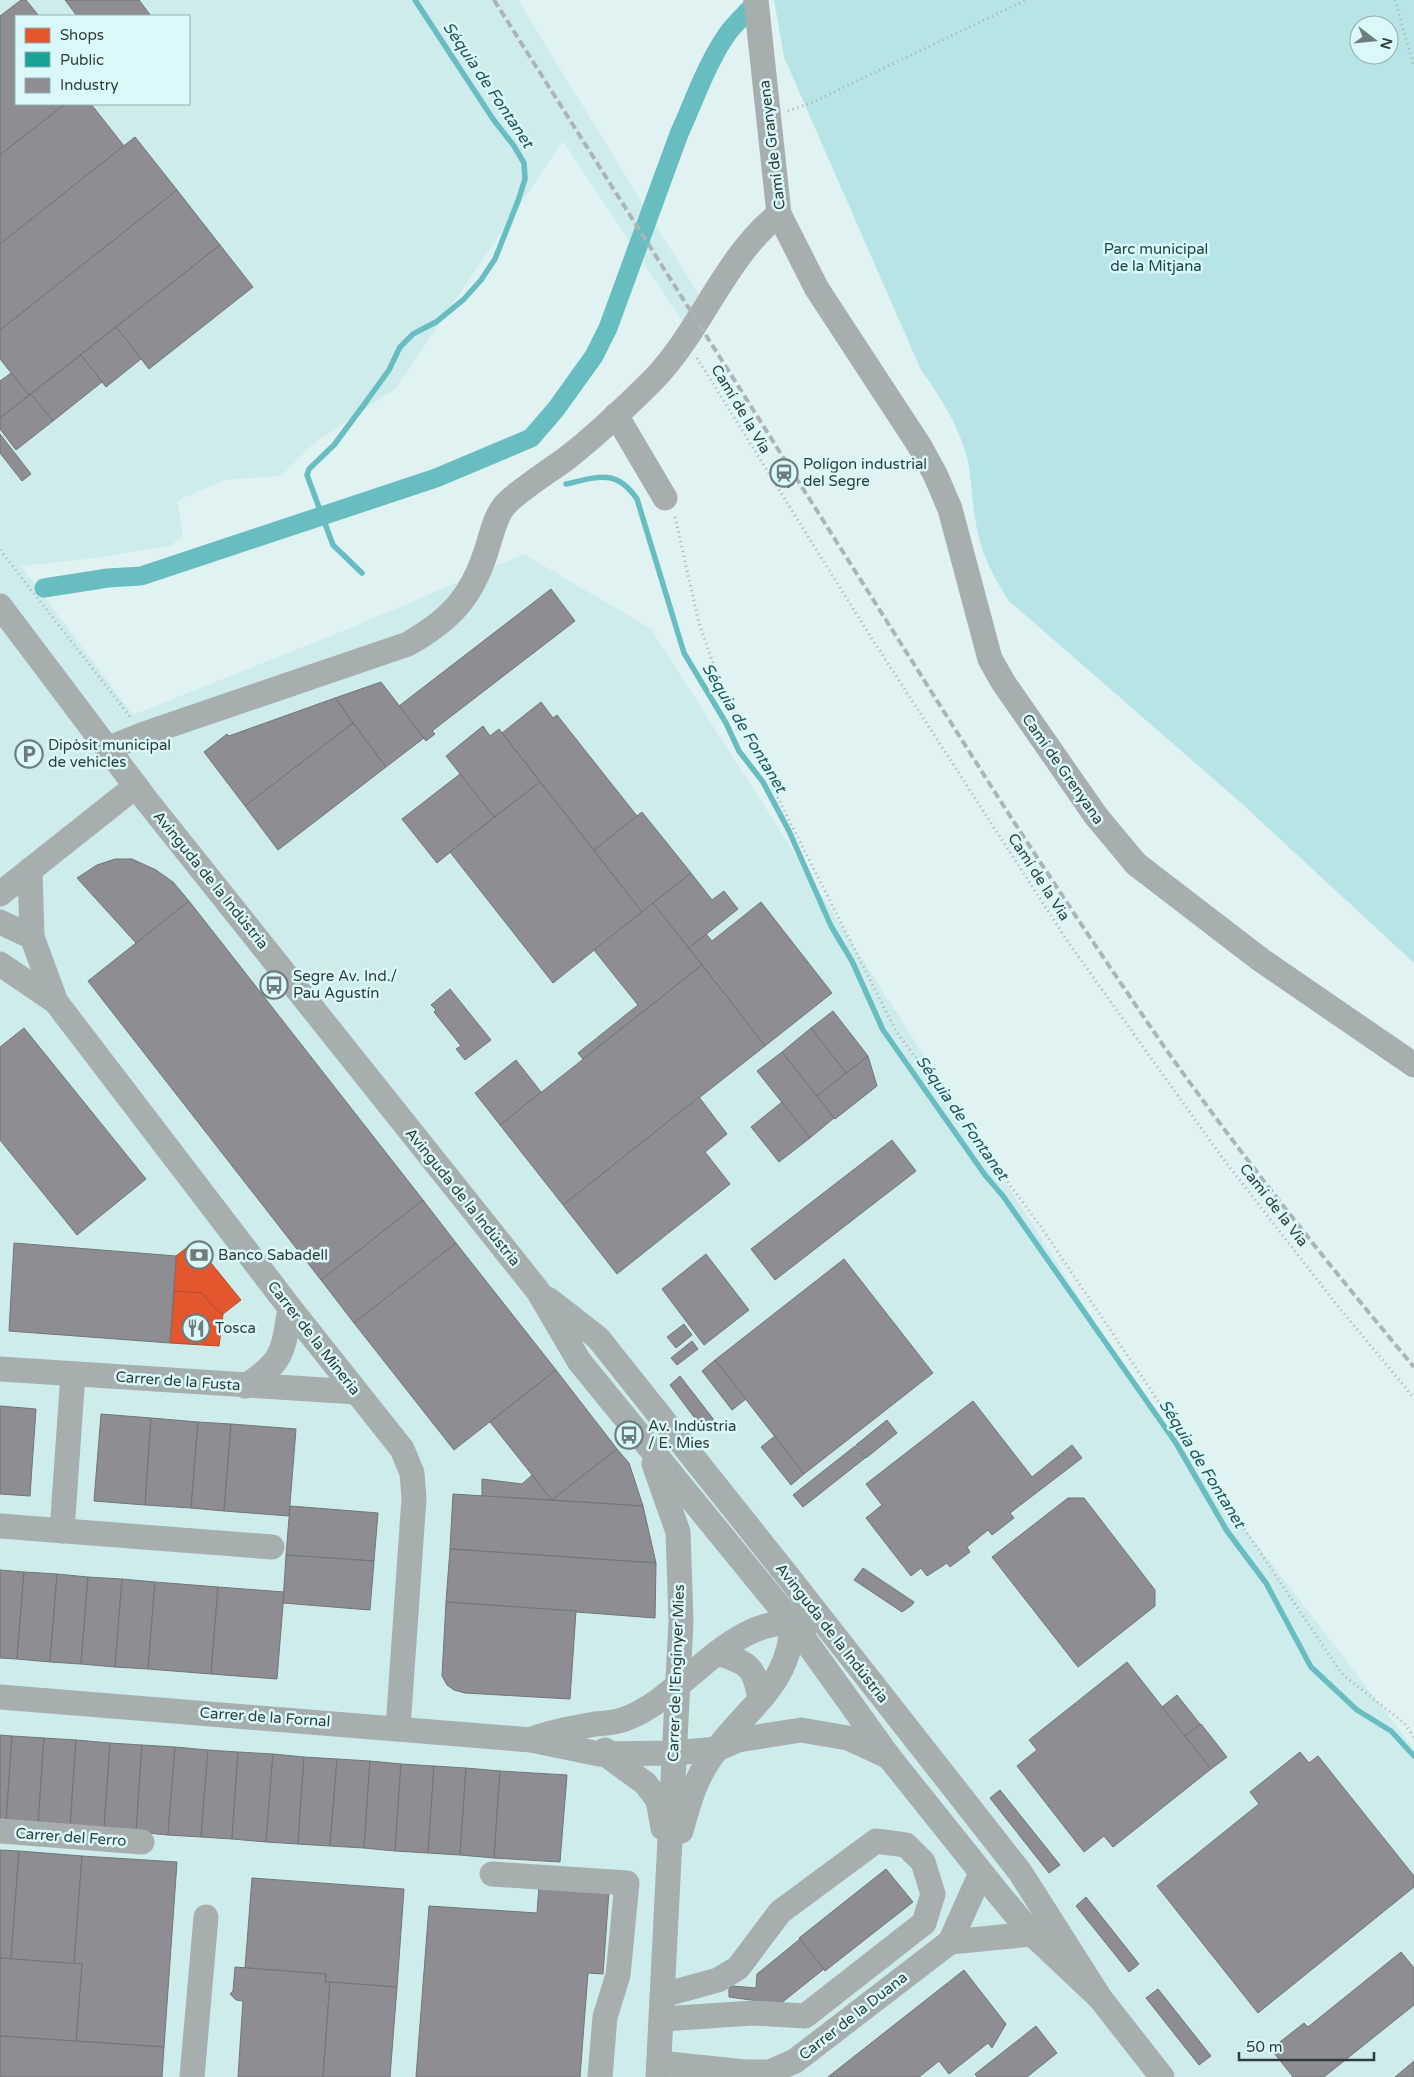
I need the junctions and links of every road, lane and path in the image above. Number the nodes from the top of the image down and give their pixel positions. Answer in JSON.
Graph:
{"nodes":[{"id":1,"x":756,"y":0,"type":"edge"},
{"id":2,"x":1026,"y":0,"type":"edge"},
{"id":3,"x":1395,"y":0,"type":"edge"},
{"id":4,"x":1414,"y":67,"type":"edge"},
{"id":5,"x":768,"y":118,"type":"junction"},
{"id":6,"x":779,"y":214,"type":"junction"},
{"id":7,"x":685,"y":340,"type":"junction"},
{"id":8,"x":863,"y":357,"type":"joint"},
{"id":9,"x":616,"y":415,"type":"junction"},
{"id":10,"x":665,"y":498,"type":"joint"},
{"id":11,"x":0,"y":550,"type":"edge"},
{"id":12,"x":0,"y":606,"type":"edge"},
{"id":13,"x":144,"y":734,"type":"junction"},
{"id":14,"x":109,"y":748,"type":"junction"},
{"id":15,"x":136,"y":786,"type":"junction"},
{"id":16,"x":30,"y":870,"type":"junction"},
{"id":17,"x":0,"y":894,"type":"edge"},
{"id":18,"x":0,"y":922,"type":"edge"},
{"id":19,"x":35,"y":946,"type":"junction"},
{"id":20,"x":8,"y":970,"type":"edge"},
{"id":21,"x":56,"y":1002,"type":"junction"},
{"id":22,"x":1414,"y":1064,"type":"edge"},
{"id":23,"x":538,"y":1292,"type":"junction"},
{"id":24,"x":290,"y":1308,"type":"junction"},
{"id":25,"x":0,"y":1369,"type":"edge"},
{"id":26,"x":73,"y":1374,"type":"junction"},
{"id":27,"x":245,"y":1386,"type":"junction"},
{"id":28,"x":356,"y":1392,"type":"junction"},
{"id":29,"x":1414,"y":1398,"type":"edge"},
{"id":30,"x":648,"y":1448,"type":"junction"},
{"id":31,"x":0,"y":1526,"type":"edge"},
{"id":32,"x":62,"y":1531,"type":"junction"},
{"id":33,"x":272,"y":1547,"type":"dead end"},
{"id":34,"x":790,"y":1579,"type":"junction"},
{"id":35,"x":792,"y":1622,"type":"junction"},
{"id":36,"x":831,"y":1632,"type":"junction"},
{"id":37,"x":718,"y":1653,"type":"junction"},
{"id":38,"x":679,"y":1685,"type":"junction"},
{"id":39,"x":0,"y":1697,"type":"edge"},
{"id":40,"x":760,"y":1699,"type":"junction"},
{"id":41,"x":606,"y":1722,"type":"junction"},
{"id":42,"x":398,"y":1728,"type":"junction"},
{"id":43,"x":1414,"y":1737,"type":"edge"},
{"id":44,"x":530,"y":1740,"type":"junction"},
{"id":45,"x":717,"y":1749,"type":"junction"},
{"id":46,"x":674,"y":1753,"type":"junction"},
{"id":47,"x":605,"y":1754,"type":"junction"},
{"id":48,"x":889,"y":1757,"type":"junction"},
{"id":49,"x":0,"y":1831,"type":"edge"},
{"id":50,"x":142,"y":1842,"type":"dead end"},
{"id":51,"x":670,"y":1872,"type":"junction"},
{"id":52,"x":982,"y":1873,"type":"junction"},
{"id":53,"x":492,"y":1874,"type":"dead end"},
{"id":54,"x":206,"y":1917,"type":"dead end"},
{"id":55,"x":1032,"y":1934,"type":"junction"},
{"id":56,"x":950,"y":1942,"type":"junction"},
{"id":57,"x":1100,"y":1998,"type":"junction"},
{"id":58,"x":662,"y":2007,"type":"junction"},
{"id":59,"x":659,"y":2070,"type":"edge"},
{"id":60,"x":192,"y":2077,"type":"edge"},
{"id":61,"x":600,"y":2077,"type":"edge"},
{"id":62,"x":1162,"y":2077,"type":"edge"}],
"edges":[{"from":1,"to":5,"type":"street","name":"Camí de Granyena"},
{"from":2,"to":5,"type":"path"},
{"from":3,"to":4,"type":"path"},
{"from":5,"to":6,"type":"street","name":"Camí de Granyena"},
{"from":6,"to":7,"type":"street"},
{"from":6,"to":8,"type":"street","name":"Camí de Granyena"},
{"from":7,"to":9,"type":"street"},
{"from":7,"to":29,"type":"path","name":"Camí de la Via"},
{"from":8,"to":22,"type":"street","name":"Camí de Grenyana"},
{"from":9,"to":10,"type":"street"},
{"from":9,"to":13,"type":"street"},
{"from":10,"to":43,"type":"path"},
{"from":11,"to":13,"type":"path"},
{"from":12,"to":14,"type":"street","name":"Avinguda de la Indústria"},
{"from":13,"to":14,"type":"street"},
{"from":14,"to":15,"type":"street","name":"Avinguda de la Indústria"},
{"from":15,"to":16,"type":"street"},
{"from":15,"to":23,"type":"street","name":"Avinguda de la Indústria"},
{"from":16,"to":17,"type":"street"},
{"from":16,"to":19,"type":"street","name":"Carrer de la Mineria"},
{"from":18,"to":19,"type":"street"},
{"from":19,"to":20,"type":"street"},
{"from":19,"to":21,"type":"street","name":"Carrer de la Mineria"},
{"from":20,"to":21,"type":"street","name":"Carrer de la Mineria"},
{"from":21,"to":24,"type":"street","name":"Carrer de la Mineria"},
{"from":23,"to":30,"type":"street","name":"Avinguda de la Indústria"},
{"from":23,"to":34,"type":"street","name":"Avinguda de la Indústria"},
{"from":24,"to":27,"type":"street"},
{"from":24,"to":28,"type":"street","name":"Carrer de la Mineria"},
{"from":25,"to":26,"type":"street","name":"Carrer de la Fusta"},
{"from":26,"to":27,"type":"street","name":"Carrer de la Fusta"},
{"from":26,"to":32,"type":"street"},
{"from":27,"to":28,"type":"street","name":"Carrer de la Fusta"},
{"from":28,"to":42,"type":"street","name":"Carrer de la Mineria"},
{"from":30,"to":35,"type":"street","name":"Avinguda de la Indústria"},
{"from":30,"to":38,"type":"street","name":"Carrer de l'Enginyer Mies"},
{"from":31,"to":32,"type":"street"},
{"from":32,"to":33,"type":"street"},
{"from":34,"to":35,"type":"street","name":"Carrer de l'Enginyer Mies"},
{"from":34,"to":36,"type":"street","name":"Avinguda de la Indústria"},
{"from":35,"to":36,"type":"street","name":"Carrer de la Fornal"},
{"from":35,"to":37,"type":"street","name":"Carrer de la Fornal"},
{"from":35,"to":40,"type":"street","name":"Carrer de l'Enginyer Mies"},
{"from":35,"to":48,"type":"street","name":"Avinguda de la Indústria"},
{"from":36,"to":57,"type":"street","name":"Avinguda de la Indústria"},
{"from":37,"to":38,"type":"street","name":"Carrer de la Fornal"},
{"from":37,"to":40,"type":"street"},
{"from":38,"to":41,"type":"street","name":"Carrer de la Fornal"},
{"from":38,"to":46,"type":"street","name":"Carrer de l'Enginyer Mies"},
{"from":39,"to":42,"type":"street","name":"Carrer de la Fornal"},
{"from":40,"to":45,"type":"street","name":"Carrer de l'Enginyer Mies"},
{"from":41,"to":44,"type":"street","name":"Carrer de la Fornal"},
{"from":41,"to":47,"type":"street"},
{"from":42,"to":44,"type":"street","name":"Carrer de la Fornal"},
{"from":44,"to":47,"type":"street","name":"Carrer de la Fornal"},
{"from":45,"to":46,"type":"street","name":"Carrer de la Fornal"},
{"from":45,"to":48,"type":"street","name":"Carrer de la Fornal"},
{"from":45,"to":51,"type":"street","name":"Carrer de l'Enginyer Mies"},
{"from":46,"to":47,"type":"street","name":"Carrer de la Fornal"},
{"from":46,"to":51,"type":"street","name":"Carrer de l'Enginyer Mies"},
{"from":47,"to":51,"type":"street"},
{"from":48,"to":52,"type":"street","name":"Avinguda de la Indústria"},
{"from":49,"to":50,"type":"street","name":"Carrer del Ferro"},
{"from":51,"to":58,"type":"street","name":"Carrer de l'Enginyer Mies"},
{"from":52,"to":55,"type":"street","name":"Avinguda de la Indústria"},
{"from":52,"to":56,"type":"street","name":"Carrer de la Duana"},
{"from":53,"to":61,"type":"street"},
{"from":54,"to":60,"type":"street"},
{"from":55,"to":56,"type":"street"},
{"from":55,"to":57,"type":"street","name":"Avinguda de la Indústria"},
{"from":56,"to":59,"type":"street","name":"Carrer de la Duana"},
{"from":57,"to":62,"type":"street","name":"Avinguda de la Indústria"},
{"from":58,"to":58,"type":"street"},
{"from":58,"to":59,"type":"street","name":"Carrer de l'Enginyer Mies"}]}
